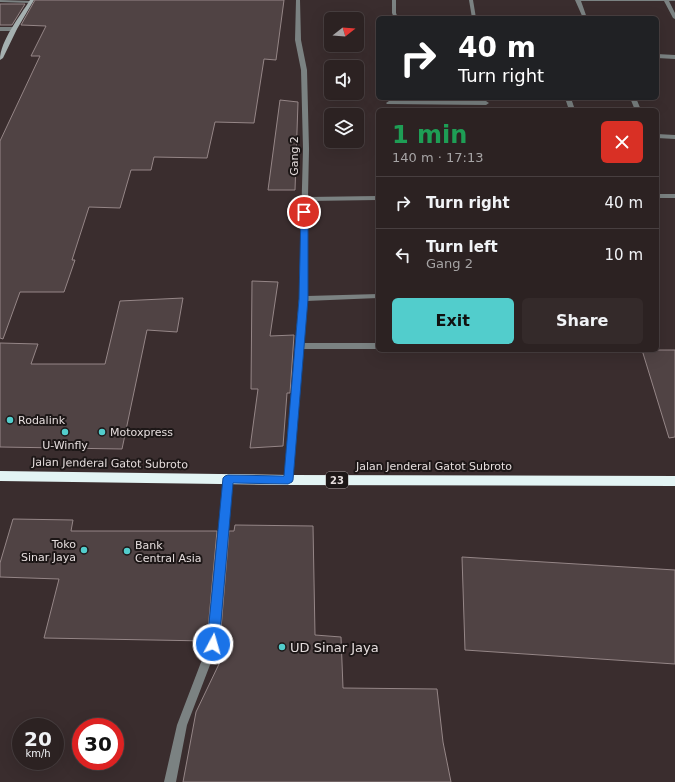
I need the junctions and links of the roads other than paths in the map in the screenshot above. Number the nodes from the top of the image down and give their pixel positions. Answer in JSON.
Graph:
{"nodes":[{"id":1,"x":298,"y":0,"type":"edge"},
{"id":2,"x":394,"y":0,"type":"edge"},
{"id":3,"x":471,"y":0,"type":"edge"},
{"id":4,"x":577,"y":0,"type":"edge"},
{"id":5,"x":666,"y":0,"type":"edge"},
{"id":6,"x":675,"y":0,"type":"edge"},
{"id":7,"x":0,"y":1,"type":"edge"},
{"id":8,"x":32,"y":1,"type":"edge"},
{"id":9,"x":395,"y":16,"type":"edge"},
{"id":10,"x":474,"y":16,"type":"edge"},
{"id":11,"x":584,"y":16,"type":"edge"},
{"id":12,"x":675,"y":18,"type":"edge"},
{"id":13,"x":0,"y":29,"type":"edge"},
{"id":14,"x":14,"y":29,"type":"junction"},
{"id":15,"x":659,"y":56,"type":"edge"},
{"id":16,"x":675,"y":57,"type":"edge"},
{"id":17,"x":0,"y":58,"type":"edge"},
{"id":18,"x":391,"y":100,"type":"edge"},
{"id":19,"x":486,"y":100,"type":"edge"},
{"id":20,"x":659,"y":136,"type":"edge"},
{"id":21,"x":675,"y":137,"type":"edge"},
{"id":22,"x":659,"y":196,"type":"edge"},
{"id":23,"x":675,"y":196,"type":"edge"},
{"id":24,"x":376,"y":198,"type":"edge"},
{"id":25,"x":305,"y":199,"type":"junction"},
{"id":26,"x":376,"y":296,"type":"edge"},
{"id":27,"x":303,"y":299,"type":"junction"},
{"id":28,"x":300,"y":346,"type":"junction"},
{"id":29,"x":376,"y":346,"type":"edge"},
{"id":30,"x":0,"y":476,"type":"edge"},
{"id":31,"x":228,"y":478,"type":"junction"},
{"id":32,"x":288,"y":480,"type":"junction"},
{"id":33,"x":675,"y":481,"type":"edge"},
{"id":34,"x":170,"y":782,"type":"edge"}],
"edges":[{"from":1,"to":25,"type":"street","name":"Gang 2"},
{"from":2,"to":9,"type":"street"},
{"from":3,"to":10,"type":"street"},
{"from":4,"to":5,"type":"street"},
{"from":4,"to":11,"type":"street"},
{"from":5,"to":6,"type":"street"},
{"from":5,"to":12,"type":"street"},
{"from":7,"to":8,"type":"street"},
{"from":8,"to":14,"type":"main road"},
{"from":13,"to":14,"type":"street"},
{"from":14,"to":17,"type":"main road"},
{"from":15,"to":16,"type":"street"},
{"from":18,"to":19,"type":"street"},
{"from":20,"to":21,"type":"street"},
{"from":22,"to":23,"type":"street"},
{"from":24,"to":25,"type":"street"},
{"from":25,"to":27,"type":"street","name":"Gang 2"},
{"from":26,"to":27,"type":"street"},
{"from":27,"to":28,"type":"street","name":"Gang 2"},
{"from":28,"to":29,"type":"street"},
{"from":28,"to":32,"type":"street","name":"Gang 2"},
{"from":30,"to":31,"type":"highway","name":"Jalan Jenderal Gatot Subroto","number":"23"},
{"from":31,"to":32,"type":"highway","name":"Jalan Jenderal Gatot Subroto","number":"23"},
{"from":31,"to":34,"type":"street"},
{"from":32,"to":33,"type":"highway","name":"Jalan Jenderal Gatot Subroto","number":"23"}]}
